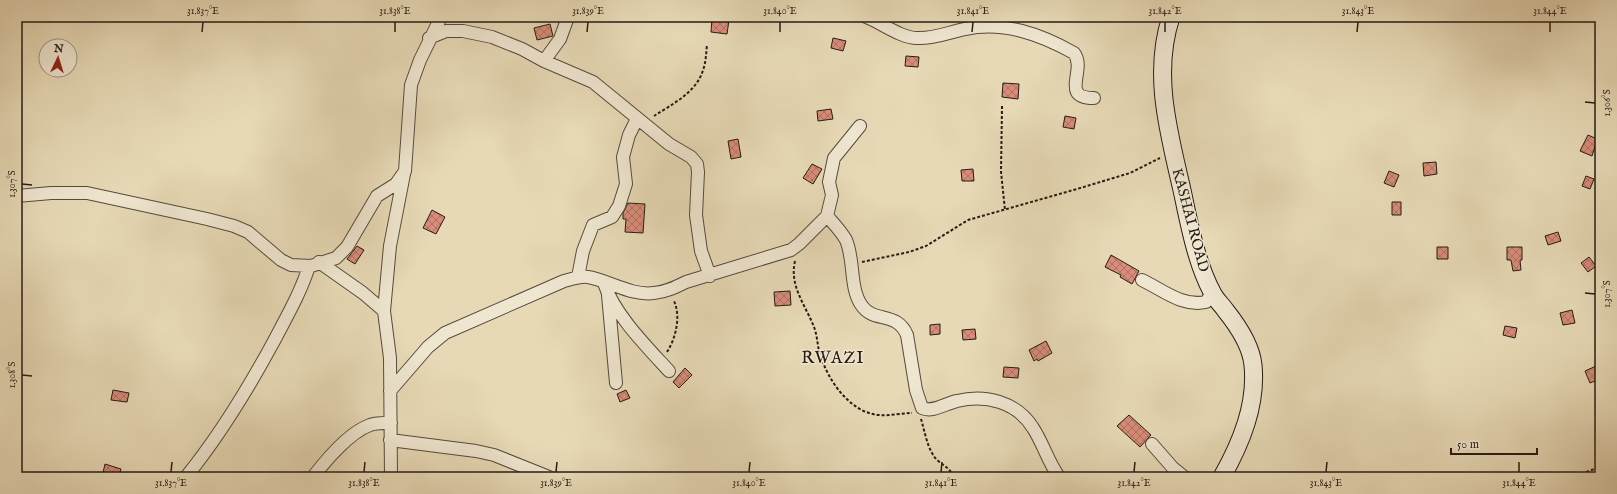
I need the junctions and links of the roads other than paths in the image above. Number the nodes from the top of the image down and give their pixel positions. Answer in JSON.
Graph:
{"nodes":[{"id":1,"x":441,"y":17,"type":"edge"},
{"id":2,"x":568,"y":17,"type":"edge"},
{"id":3,"x":866,"y":17,"type":"edge"},
{"id":4,"x":1171,"y":17,"type":"edge"},
{"id":5,"x":430,"y":38,"type":"junction"},
{"id":6,"x":544,"y":61,"type":"junction"},
{"id":7,"x":1094,"y":98,"type":"dead end"},
{"id":8,"x":640,"y":121,"type":"junction"},
{"id":9,"x":860,"y":126,"type":"dead end"},
{"id":10,"x":405,"y":171,"type":"junction"},
{"id":11,"x":17,"y":196,"type":"edge"},
{"id":12,"x":827,"y":216,"type":"junction"},
{"id":13,"x":314,"y":264,"type":"junction"},
{"id":14,"x":710,"y":276,"type":"junction"},
{"id":15,"x":578,"y":277,"type":"junction"},
{"id":16,"x":1142,"y":280,"type":"dead end"},
{"id":17,"x":606,"y":289,"type":"junction"},
{"id":18,"x":1212,"y":293,"type":"junction"},
{"id":19,"x":384,"y":311,"type":"junction"},
{"id":20,"x":668,"y":371,"type":"dead end"},
{"id":21,"x":616,"y":383,"type":"dead end"},
{"id":22,"x":390,"y":391,"type":"junction"},
{"id":23,"x":391,"y":422,"type":"junction"},
{"id":24,"x":390,"y":440,"type":"junction"},
{"id":25,"x":1152,"y":444,"type":"dead end"},
{"id":26,"x":186,"y":477,"type":"edge"},
{"id":27,"x":313,"y":477,"type":"edge"},
{"id":28,"x":390,"y":477,"type":"edge"},
{"id":29,"x":549,"y":477,"type":"edge"},
{"id":30,"x":1059,"y":477,"type":"edge"},
{"id":31,"x":1184,"y":477,"type":"edge"},
{"id":32,"x":1222,"y":477,"type":"edge"}],
"edges":[{"from":1,"to":5,"type":"street"},
{"from":2,"to":6,"type":"street"},
{"from":3,"to":7,"type":"street"},
{"from":4,"to":18,"type":"street","name":"KASHAI ROAD"},
{"from":5,"to":6,"type":"street"},
{"from":5,"to":10,"type":"street"},
{"from":6,"to":8,"type":"street"},
{"from":8,"to":14,"type":"street"},
{"from":8,"to":15,"type":"street"},
{"from":9,"to":12,"type":"street"},
{"from":10,"to":13,"type":"street"},
{"from":10,"to":19,"type":"street"},
{"from":11,"to":13,"type":"street"},
{"from":12,"to":14,"type":"street"},
{"from":12,"to":30,"type":"street"},
{"from":13,"to":19,"type":"street"},
{"from":13,"to":26,"type":"street"},
{"from":14,"to":17,"type":"street"},
{"from":15,"to":17,"type":"street"},
{"from":15,"to":22,"type":"street"},
{"from":16,"to":18,"type":"street"},
{"from":17,"to":20,"type":"street"},
{"from":17,"to":21,"type":"street"},
{"from":18,"to":32,"type":"street","name":"KASHAI ROAD"},
{"from":19,"to":22,"type":"street"},
{"from":22,"to":23,"type":"street"},
{"from":23,"to":24,"type":"street"},
{"from":23,"to":27,"type":"street"},
{"from":24,"to":28,"type":"street"},
{"from":24,"to":29,"type":"street"},
{"from":25,"to":31,"type":"street"}]}
